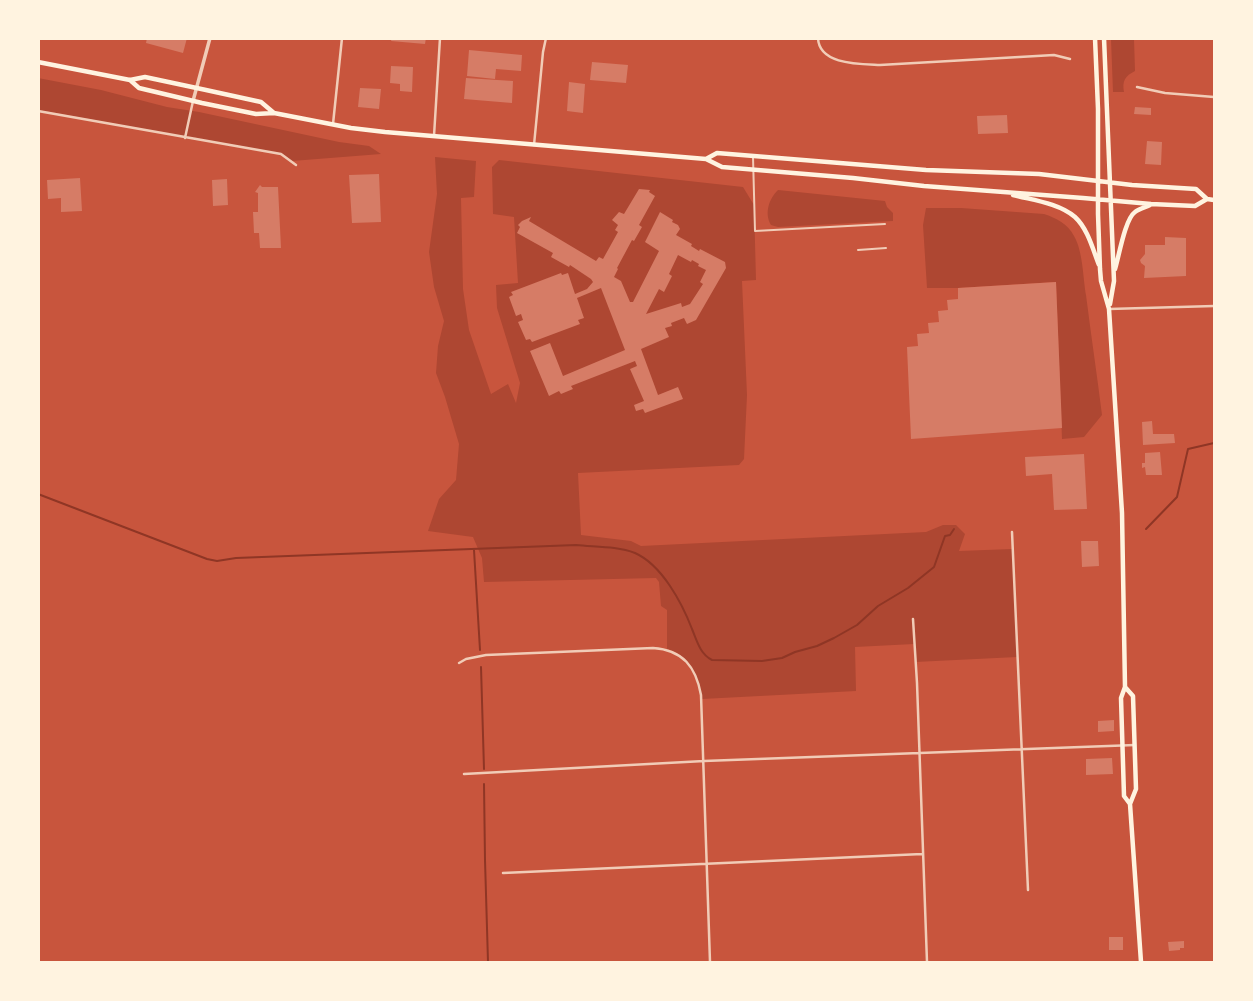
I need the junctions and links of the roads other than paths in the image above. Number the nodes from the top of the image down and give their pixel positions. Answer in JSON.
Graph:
{"nodes":[{"id":1,"x":210,"y":38,"type":"edge"},
{"id":2,"x":342,"y":38,"type":"edge"},
{"id":3,"x":440,"y":38,"type":"edge"},
{"id":4,"x":546,"y":38,"type":"edge"},
{"id":5,"x":818,"y":38,"type":"edge"},
{"id":6,"x":1095,"y":38,"type":"edge"},
{"id":7,"x":1104,"y":38,"type":"edge"},
{"id":8,"x":1070,"y":59,"type":"dead end"},
{"id":9,"x":38,"y":62,"type":"edge"},
{"id":10,"x":130,"y":80,"type":"junction"},
{"id":11,"x":1137,"y":87,"type":"dead end"},
{"id":12,"x":196,"y":88,"type":"junction"},
{"id":13,"x":1214,"y":96,"type":"edge"},
{"id":14,"x":193,"y":101,"type":"junction"},
{"id":15,"x":38,"y":111,"type":"edge"},
{"id":16,"x":274,"y":113,"type":"junction"},
{"id":17,"x":333,"y":124,"type":"junction"},
{"id":18,"x":433,"y":136,"type":"junction"},
{"id":19,"x":185,"y":138,"type":"junction"},
{"id":20,"x":534,"y":145,"type":"junction"},
{"id":21,"x":754,"y":157,"type":"junction"},
{"id":22,"x":706,"y":159,"type":"junction"},
{"id":23,"x":296,"y":165,"type":"dead end"},
{"id":24,"x":754,"y":169,"type":"junction"},
{"id":25,"x":1098,"y":180,"type":"junction"},
{"id":26,"x":1111,"y":182,"type":"junction"},
{"id":27,"x":1002,"y":192,"type":"junction"},
{"id":28,"x":1098,"y":199,"type":"junction"},
{"id":29,"x":1206,"y":199,"type":"junction"},
{"id":30,"x":1111,"y":200,"type":"junction"},
{"id":31,"x":1214,"y":200,"type":"edge"},
{"id":32,"x":1151,"y":204,"type":"junction"},
{"id":33,"x":885,"y":224,"type":"dead end"},
{"id":34,"x":886,"y":248,"type":"dead end"},
{"id":35,"x":859,"y":250,"type":"dead end"},
{"id":36,"x":1100,"y":269,"type":"junction"},
{"id":37,"x":1114,"y":273,"type":"junction"},
{"id":38,"x":1214,"y":306,"type":"edge"},
{"id":39,"x":1110,"y":309,"type":"junction"},
{"id":40,"x":1012,"y":532,"type":"dead end"},
{"id":41,"x":914,"y":619,"type":"dead end"},
{"id":42,"x":459,"y":663,"type":"dead end"},
{"id":43,"x":1125,"y":687,"type":"junction"},
{"id":44,"x":1122,"y":745,"type":"junction"},
{"id":45,"x":1135,"y":745,"type":"junction"},
{"id":46,"x":1022,"y":749,"type":"junction"},
{"id":47,"x":919,"y":753,"type":"junction"},
{"id":48,"x":704,"y":761,"type":"junction"},
{"id":49,"x":464,"y":774,"type":"dead end"},
{"id":50,"x":1130,"y":804,"type":"junction"},
{"id":51,"x":922,"y":855,"type":"junction"},
{"id":52,"x":707,"y":863,"type":"junction"},
{"id":53,"x":503,"y":873,"type":"dead end"},
{"id":54,"x":1028,"y":890,"type":"dead end"},
{"id":55,"x":710,"y":962,"type":"edge"},
{"id":56,"x":927,"y":962,"type":"edge"},
{"id":57,"x":1142,"y":962,"type":"edge"}],
"edges":[{"from":1,"to":12,"type":"street"},
{"from":2,"to":17,"type":"street"},
{"from":3,"to":18,"type":"street"},
{"from":4,"to":20,"type":"street"},
{"from":5,"to":8,"type":"street"},
{"from":6,"to":25,"type":"main road"},
{"from":7,"to":26,"type":"main road"},
{"from":9,"to":10,"type":"main road"},
{"from":10,"to":12,"type":"main road"},
{"from":10,"to":14,"type":"main road"},
{"from":11,"to":13,"type":"street"},
{"from":12,"to":14,"type":"street"},
{"from":12,"to":16,"type":"main road"},
{"from":14,"to":16,"type":"main road"},
{"from":14,"to":19,"type":"street"},
{"from":15,"to":19,"type":"street"},
{"from":16,"to":17,"type":"main road"},
{"from":17,"to":18,"type":"main road"},
{"from":18,"to":20,"type":"main road"},
{"from":19,"to":23,"type":"street"},
{"from":20,"to":22,"type":"main road"},
{"from":21,"to":22,"type":"main road"},
{"from":21,"to":24,"type":"lane"},
{"from":21,"to":25,"type":"main road"},
{"from":22,"to":24,"type":"main road"},
{"from":24,"to":27,"type":"main road"},
{"from":24,"to":33,"type":"lane"},
{"from":25,"to":26,"type":"main road"},
{"from":25,"to":28,"type":"main road"},
{"from":26,"to":29,"type":"main road"},
{"from":26,"to":30,"type":"main road"},
{"from":27,"to":28,"type":"main road"},
{"from":27,"to":36,"type":"main road"},
{"from":28,"to":30,"type":"main road"},
{"from":28,"to":36,"type":"main road"},
{"from":29,"to":31,"type":"main road"},
{"from":29,"to":32,"type":"main road"},
{"from":30,"to":32,"type":"main road"},
{"from":30,"to":37,"type":"main road"},
{"from":32,"to":37,"type":"main road"},
{"from":34,"to":35,"type":"lane"},
{"from":36,"to":39,"type":"main road"},
{"from":37,"to":39,"type":"main road"},
{"from":38,"to":39,"type":"street"},
{"from":39,"to":43,"type":"main road"},
{"from":40,"to":46,"type":"street"},
{"from":41,"to":47,"type":"street"},
{"from":42,"to":48,"type":"street"},
{"from":43,"to":44,"type":"main road"},
{"from":43,"to":45,"type":"main road"},
{"from":44,"to":45,"type":"street"},
{"from":44,"to":46,"type":"street"},
{"from":44,"to":50,"type":"main road"},
{"from":45,"to":50,"type":"main road"},
{"from":46,"to":47,"type":"street"},
{"from":46,"to":54,"type":"street"},
{"from":47,"to":48,"type":"street"},
{"from":47,"to":51,"type":"street"},
{"from":48,"to":49,"type":"street"},
{"from":48,"to":52,"type":"street"},
{"from":50,"to":57,"type":"main road"},
{"from":51,"to":52,"type":"street"},
{"from":51,"to":56,"type":"street"},
{"from":52,"to":53,"type":"street"},
{"from":52,"to":55,"type":"street"}]}
